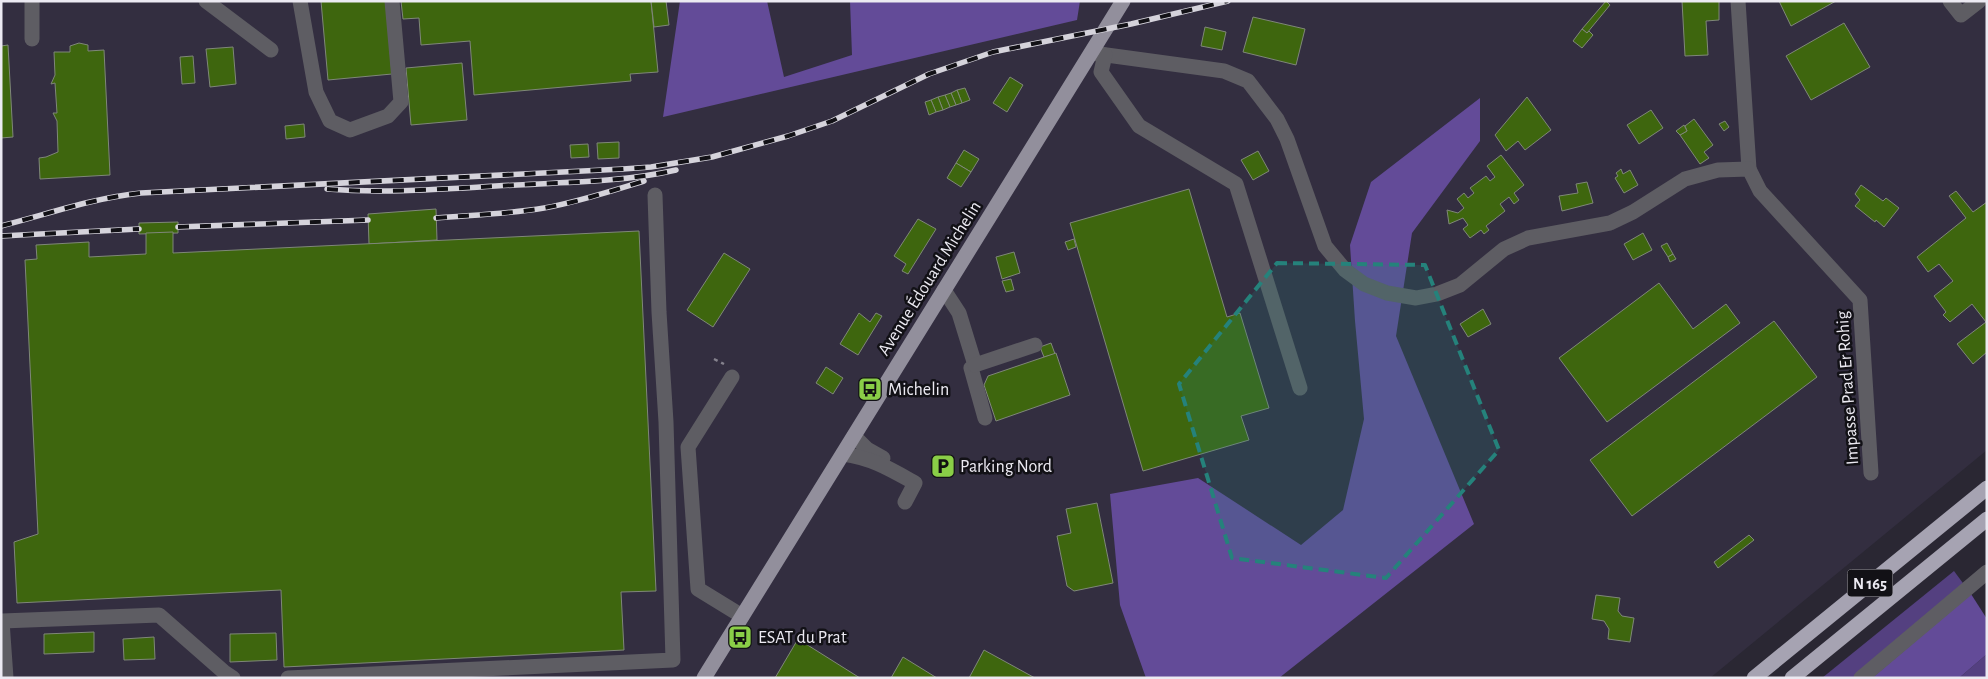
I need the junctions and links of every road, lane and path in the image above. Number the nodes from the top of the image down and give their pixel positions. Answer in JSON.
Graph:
{"nodes":[{"id":1,"x":32,"y":1,"type":"edge"},
{"id":2,"x":206,"y":1,"type":"edge"},
{"id":3,"x":300,"y":1,"type":"edge"},
{"id":4,"x":392,"y":1,"type":"edge"},
{"id":5,"x":1123,"y":1,"type":"edge"},
{"id":6,"x":1738,"y":1,"type":"edge"},
{"id":7,"x":1950,"y":1,"type":"edge"},
{"id":8,"x":1979,"y":1,"type":"edge"},
{"id":9,"x":32,"y":39,"type":"dead end"},
{"id":10,"x":271,"y":50,"type":"dead end"},
{"id":11,"x":1099,"y":54,"type":"junction"},
{"id":12,"x":1749,"y":169,"type":"junction"},
{"id":13,"x":655,"y":195,"type":"dead end"},
{"id":14,"x":944,"y":290,"type":"junction"},
{"id":15,"x":1035,"y":345,"type":"dead end"},
{"id":16,"x":975,"y":365,"type":"junction"},
{"id":17,"x":732,"y":378,"type":"dead end"},
{"id":18,"x":1300,"y":388,"type":"dead end"},
{"id":19,"x":985,"y":418,"type":"dead end"},
{"id":20,"x":854,"y":436,"type":"junction"},
{"id":21,"x":842,"y":454,"type":"junction"},
{"id":22,"x":887,"y":458,"type":"junction"},
{"id":23,"x":1872,"y":473,"type":"dead end"},
{"id":24,"x":1987,"y":488,"type":"edge"},
{"id":25,"x":904,"y":502,"type":"dead end"},
{"id":26,"x":1987,"y":519,"type":"edge"},
{"id":27,"x":1987,"y":572,"type":"edge"},
{"id":28,"x":742,"y":616,"type":"junction"},
{"id":29,"x":6,"y":678,"type":"edge"},
{"id":30,"x":233,"y":678,"type":"edge"},
{"id":31,"x":288,"y":678,"type":"edge"},
{"id":32,"x":704,"y":678,"type":"edge"},
{"id":33,"x":1754,"y":678,"type":"edge"},
{"id":34,"x":1792,"y":678,"type":"edge"},
{"id":35,"x":1861,"y":678,"type":"edge"}],
"edges":[{"from":1,"to":9,"type":"street"},
{"from":2,"to":10,"type":"street"},
{"from":3,"to":4,"type":"street"},
{"from":5,"to":11,"type":"main road","name":"Avenue Édouard Michelin"},
{"from":6,"to":12,"type":"street"},
{"from":7,"to":8,"type":"street"},
{"from":11,"to":12,"type":"street"},
{"from":11,"to":14,"type":"main road","name":"Avenue Édouard Michelin"},
{"from":11,"to":18,"type":"street"},
{"from":12,"to":23,"type":"street","name":"Impasse Prad Er Rohig"},
{"from":13,"to":31,"type":"street"},
{"from":14,"to":16,"type":"street"},
{"from":14,"to":20,"type":"main road","name":"Avenue Édouard Michelin"},
{"from":15,"to":16,"type":"street"},
{"from":16,"to":19,"type":"street"},
{"from":17,"to":28,"type":"street"},
{"from":20,"to":21,"type":"main road","name":"Avenue Édouard Michelin"},
{"from":20,"to":22,"type":"street"},
{"from":21,"to":22,"type":"street"},
{"from":21,"to":28,"type":"main road","name":"Avenue Édouard Michelin"},
{"from":22,"to":25,"type":"street"},
{"from":24,"to":33,"type":"highway","number":"N 165"},
{"from":26,"to":34,"type":"highway","number":"N 165"},
{"from":27,"to":35,"type":"street"},
{"from":28,"to":32,"type":"main road","name":"Avenue Édouard Michelin"},
{"from":29,"to":30,"type":"street"}]}
